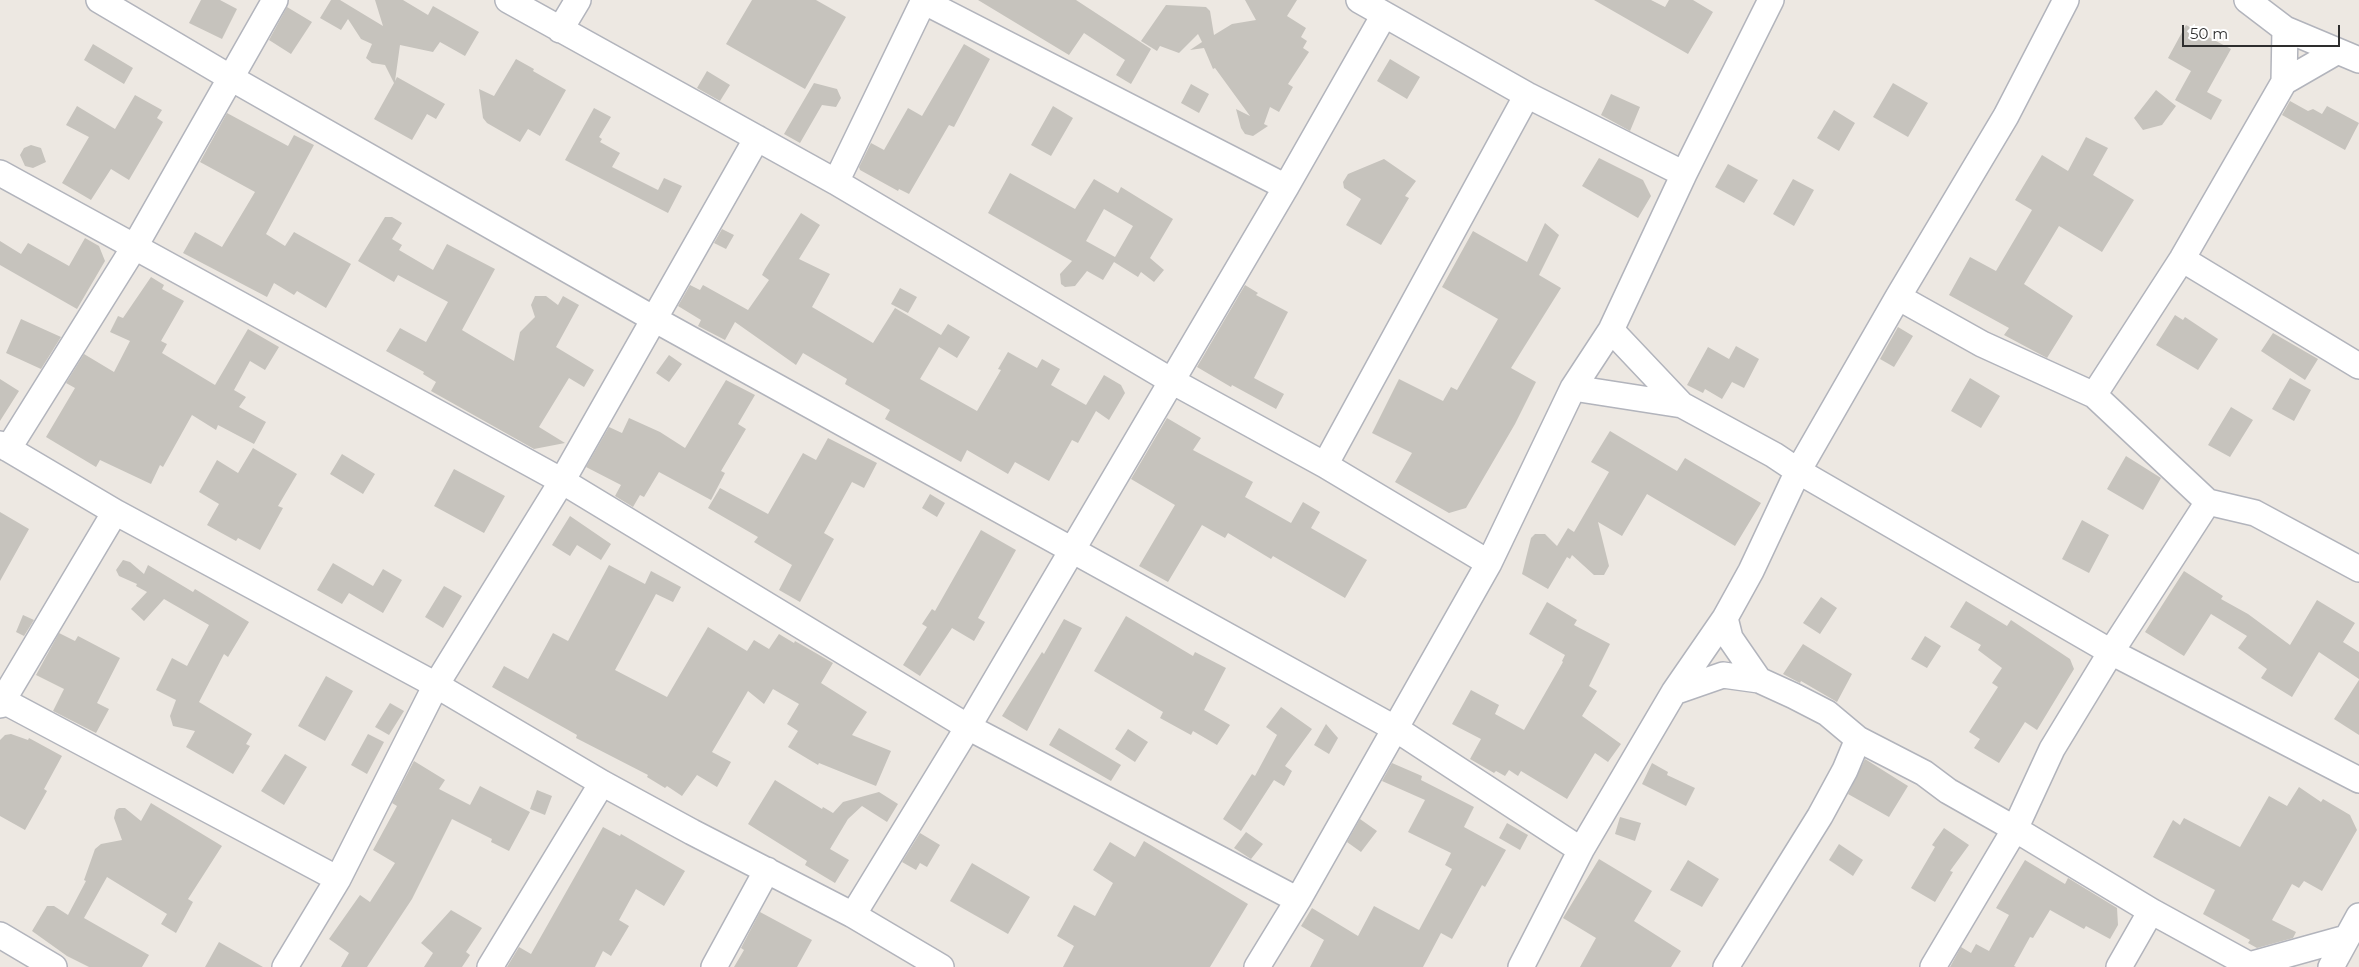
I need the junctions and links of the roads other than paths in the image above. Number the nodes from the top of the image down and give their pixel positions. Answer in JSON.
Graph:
{"nodes":[{"id":1,"x":99,"y":0,"type":"edge"},
{"id":2,"x":275,"y":0,"type":"edge"},
{"id":3,"x":508,"y":0,"type":"edge"},
{"id":4,"x":578,"y":0,"type":"edge"},
{"id":5,"x":923,"y":0,"type":"edge"},
{"id":6,"x":1359,"y":0,"type":"edge"},
{"id":7,"x":1771,"y":0,"type":"edge"},
{"id":8,"x":2066,"y":0,"type":"edge"},
{"id":9,"x":2247,"y":0,"type":"edge"},
{"id":10,"x":1384,"y":15,"type":"junction"},
{"id":11,"x":2285,"y":29,"type":"junction"},
{"id":12,"x":560,"y":30,"type":"junction"},
{"id":13,"x":2336,"y":52,"type":"junction"},
{"id":14,"x":2359,"y":60,"type":"edge"},
{"id":15,"x":231,"y":78,"type":"junction"},
{"id":16,"x":2284,"y":82,"type":"junction"},
{"id":17,"x":1528,"y":95,"type":"junction"},
{"id":18,"x":757,"y":138,"type":"junction"},
{"id":19,"x":0,"y":173,"type":"edge"},
{"id":20,"x":1684,"y":174,"type":"junction"},
{"id":21,"x":836,"y":182,"type":"junction"},
{"id":22,"x":1286,"y":187,"type":"junction"},
{"id":23,"x":135,"y":246,"type":"junction"},
{"id":24,"x":2182,"y":258,"type":"junction"},
{"id":25,"x":1898,"y":297,"type":"junction"},
{"id":26,"x":654,"y":318,"type":"junction"},
{"id":27,"x":1611,"y":330,"type":"junction"},
{"id":28,"x":2359,"y":366,"type":"edge"},
{"id":29,"x":1170,"y":380,"type":"junction"},
{"id":30,"x":1573,"y":388,"type":"junction"},
{"id":31,"x":2094,"y":395,"type":"junction"},
{"id":32,"x":1682,"y":405,"type":"junction"},
{"id":33,"x":4,"y":446,"type":"edge"},
{"id":34,"x":1326,"y":465,"type":"junction"},
{"id":35,"x":1798,"y":471,"type":"junction"},
{"id":36,"x":562,"y":481,"type":"junction"},
{"id":37,"x":2208,"y":502,"type":"junction"},
{"id":38,"x":115,"y":512,"type":"junction"},
{"id":39,"x":1071,"y":550,"type":"junction"},
{"id":40,"x":1489,"y":563,"type":"junction"},
{"id":41,"x":2359,"y":569,"type":"edge"},
{"id":42,"x":1725,"y":618,"type":"junction"},
{"id":43,"x":2111,"y":652,"type":"junction"},
{"id":44,"x":1759,"y":680,"type":"junction"},
{"id":45,"x":436,"y":685,"type":"junction"},
{"id":46,"x":1674,"y":692,"type":"junction"},
{"id":47,"x":1,"y":702,"type":"edge"},
{"id":48,"x":968,"y":727,"type":"junction"},
{"id":49,"x":1396,"y":729,"type":"junction"},
{"id":50,"x":1858,"y":739,"type":"junction"},
{"id":51,"x":2359,"y":780,"type":"edge"},
{"id":52,"x":602,"y":783,"type":"junction"},
{"id":53,"x":2015,"y":828,"type":"junction"},
{"id":54,"x":1581,"y":850,"type":"junction"},
{"id":55,"x":767,"y":870,"type":"junction"},
{"id":56,"x":338,"y":879,"type":"junction"},
{"id":57,"x":1298,"y":900,"type":"junction"},
{"id":58,"x":2151,"y":911,"type":"junction"},
{"id":59,"x":853,"y":915,"type":"junction"},
{"id":60,"x":2359,"y":916,"type":"edge"},
{"id":61,"x":0,"y":935,"type":"edge"},
{"id":62,"x":2346,"y":938,"type":"junction"},
{"id":63,"x":2251,"y":966,"type":"edge"},
{"id":64,"x":54,"y":967,"type":"edge"},
{"id":65,"x":285,"y":967,"type":"edge"},
{"id":66,"x":490,"y":967,"type":"edge"},
{"id":67,"x":714,"y":967,"type":"edge"},
{"id":68,"x":940,"y":967,"type":"edge"},
{"id":69,"x":1257,"y":967,"type":"edge"},
{"id":70,"x":1521,"y":967,"type":"edge"},
{"id":71,"x":1726,"y":967,"type":"edge"},
{"id":72,"x":1933,"y":967,"type":"edge"},
{"id":73,"x":2119,"y":967,"type":"edge"},
{"id":74,"x":2331,"y":967,"type":"edge"}],
"edges":[{"from":1,"to":15,"type":"street"},
{"from":2,"to":15,"type":"street"},
{"from":3,"to":12,"type":"street"},
{"from":4,"to":12,"type":"street"},
{"from":5,"to":21,"type":"street"},
{"from":5,"to":22,"type":"street"},
{"from":6,"to":10,"type":"street"},
{"from":7,"to":20,"type":"street"},
{"from":8,"to":25,"type":"street"},
{"from":9,"to":11,"type":"street"},
{"from":10,"to":17,"type":"street"},
{"from":10,"to":22,"type":"street"},
{"from":11,"to":13,"type":"street"},
{"from":11,"to":16,"type":"street"},
{"from":12,"to":18,"type":"street"},
{"from":13,"to":14,"type":"street"},
{"from":13,"to":16,"type":"street"},
{"from":15,"to":23,"type":"street"},
{"from":15,"to":26,"type":"street"},
{"from":16,"to":24,"type":"street"},
{"from":17,"to":20,"type":"street"},
{"from":17,"to":34,"type":"street"},
{"from":18,"to":21,"type":"street"},
{"from":18,"to":26,"type":"street"},
{"from":19,"to":23,"type":"street"},
{"from":20,"to":27,"type":"street"},
{"from":21,"to":29,"type":"street"},
{"from":22,"to":29,"type":"street"},
{"from":23,"to":33,"type":"street"},
{"from":23,"to":36,"type":"street"},
{"from":24,"to":28,"type":"street"},
{"from":24,"to":31,"type":"street"},
{"from":25,"to":31,"type":"street"},
{"from":25,"to":35,"type":"street"},
{"from":26,"to":36,"type":"street"},
{"from":26,"to":39,"type":"street"},
{"from":27,"to":30,"type":"street"},
{"from":27,"to":32,"type":"street"},
{"from":29,"to":34,"type":"street"},
{"from":29,"to":39,"type":"street"},
{"from":30,"to":32,"type":"street"},
{"from":30,"to":40,"type":"street"},
{"from":31,"to":37,"type":"street"},
{"from":32,"to":35,"type":"street"},
{"from":33,"to":38,"type":"street"},
{"from":34,"to":40,"type":"street"},
{"from":35,"to":42,"type":"street"},
{"from":35,"to":43,"type":"street"},
{"from":36,"to":45,"type":"street"},
{"from":36,"to":48,"type":"street"},
{"from":37,"to":41,"type":"street"},
{"from":37,"to":43,"type":"street"},
{"from":38,"to":45,"type":"street"},
{"from":38,"to":47,"type":"street"},
{"from":39,"to":48,"type":"street"},
{"from":39,"to":49,"type":"street"},
{"from":40,"to":49,"type":"street"},
{"from":42,"to":44,"type":"street"},
{"from":42,"to":46,"type":"street"},
{"from":43,"to":51,"type":"street"},
{"from":43,"to":53,"type":"street"},
{"from":44,"to":46,"type":"street"},
{"from":44,"to":50,"type":"street"},
{"from":45,"to":52,"type":"street"},
{"from":45,"to":56,"type":"street"},
{"from":46,"to":54,"type":"street"},
{"from":47,"to":56,"type":"street"},
{"from":48,"to":57,"type":"street"},
{"from":48,"to":59,"type":"street"},
{"from":49,"to":54,"type":"street"},
{"from":49,"to":57,"type":"street"},
{"from":50,"to":53,"type":"street"},
{"from":50,"to":71,"type":"street"},
{"from":52,"to":55,"type":"street"},
{"from":52,"to":66,"type":"street"},
{"from":53,"to":58,"type":"street"},
{"from":53,"to":72,"type":"street"},
{"from":54,"to":70,"type":"street"},
{"from":55,"to":59,"type":"street"},
{"from":55,"to":67,"type":"street"},
{"from":56,"to":65,"type":"street"},
{"from":57,"to":69,"type":"street"},
{"from":58,"to":63,"type":"street"},
{"from":58,"to":73,"type":"street"},
{"from":59,"to":68,"type":"street"},
{"from":60,"to":62,"type":"street"},
{"from":61,"to":64,"type":"street"},
{"from":62,"to":63,"type":"street"},
{"from":62,"to":74,"type":"street"}]}
